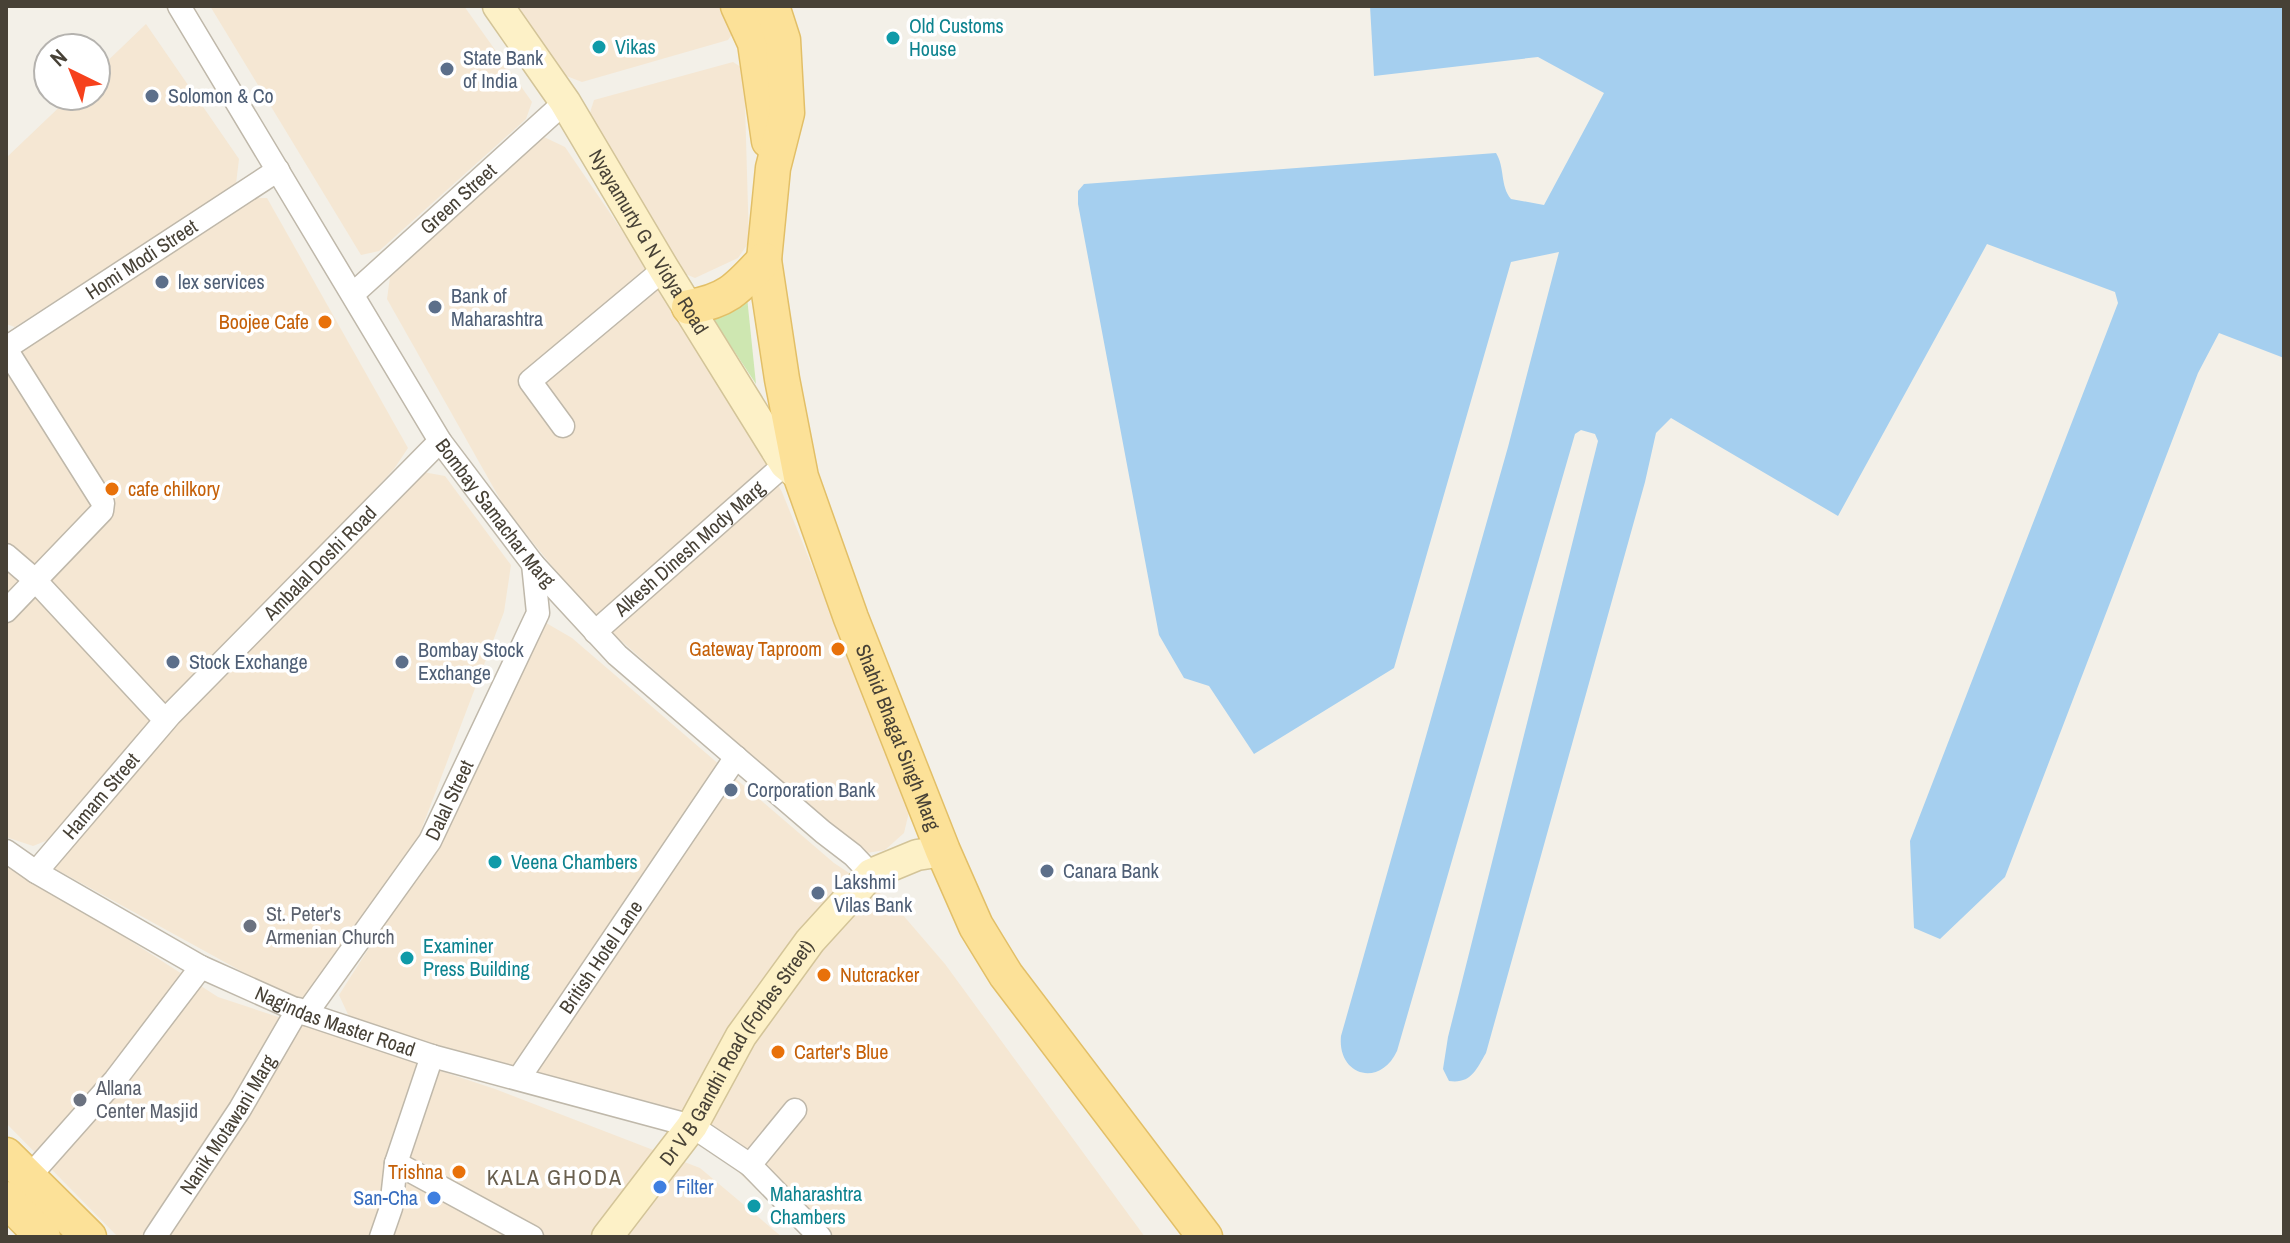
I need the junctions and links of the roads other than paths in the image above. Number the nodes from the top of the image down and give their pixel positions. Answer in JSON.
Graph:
{"nodes":[{"id":1,"x":179,"y":6,"type":"edge"},
{"id":2,"x":498,"y":6,"type":"edge"},
{"id":3,"x":738,"y":6,"type":"edge"},
{"id":4,"x":772,"y":6,"type":"edge"},
{"id":5,"x":769,"y":42,"type":"junction"},
{"id":6,"x":565,"y":102,"type":"junction"},
{"id":7,"x":278,"y":170,"type":"junction"},
{"id":8,"x":764,"y":260,"type":"junction"},
{"id":9,"x":664,"y":269,"type":"junction"},
{"id":10,"x":353,"y":294,"type":"junction"},
{"id":11,"x":689,"y":307,"type":"junction"},
{"id":12,"x":6,"y":348,"type":"edge"},
{"id":13,"x":563,"y":426,"type":"dead end"},
{"id":14,"x":440,"y":441,"type":"junction"},
{"id":15,"x":793,"y":470,"type":"junction"},
{"id":16,"x":6,"y":555,"type":"edge"},
{"id":17,"x":533,"y":564,"type":"junction"},
{"id":18,"x":34,"y":579,"type":"junction"},
{"id":19,"x":6,"y":611,"type":"edge"},
{"id":20,"x":595,"y":632,"type":"junction"},
{"id":21,"x":165,"y":720,"type":"junction"},
{"id":22,"x":736,"y":757,"type":"junction"},
{"id":23,"x":6,"y":851,"type":"edge"},
{"id":24,"x":943,"y":851,"type":"junction"},
{"id":25,"x":36,"y":872,"type":"junction"},
{"id":26,"x":871,"y":874,"type":"junction"},
{"id":27,"x":201,"y":967,"type":"junction"},
{"id":28,"x":302,"y":1012,"type":"junction"},
{"id":29,"x":432,"y":1056,"type":"junction"},
{"id":30,"x":519,"y":1078,"type":"junction"},
{"id":31,"x":795,"y":1110,"type":"dead end"},
{"id":32,"x":692,"y":1126,"type":"junction"},
{"id":33,"x":396,"y":1163,"type":"junction"},
{"id":34,"x":750,"y":1165,"type":"junction"},
{"id":35,"x":13,"y":1177,"type":"edge"},
{"id":36,"x":43,"y":1237,"type":"edge"},
{"id":37,"x":89,"y":1237,"type":"edge"},
{"id":38,"x":155,"y":1237,"type":"edge"},
{"id":39,"x":381,"y":1237,"type":"edge"},
{"id":40,"x":532,"y":1237,"type":"edge"},
{"id":41,"x":607,"y":1237,"type":"edge"},
{"id":42,"x":820,"y":1237,"type":"edge"},
{"id":43,"x":1205,"y":1237,"type":"edge"}],
"edges":[{"from":1,"to":7,"type":"street","name":"Bombay Samachar Marg"},
{"from":2,"to":6,"type":"street","name":"Nyayamurty G N Vidya Road"},
{"from":3,"to":5,"type":"main road","name":"Shahid Bhagat Singh Marg"},
{"from":4,"to":5,"type":"main road","name":"Shahid Bhagat Singh Marg"},
{"from":5,"to":8,"type":"main road","name":"Shahid Bhagat Singh Marg"},
{"from":6,"to":9,"type":"street","name":"Nyayamurty G N Vidya Road"},
{"from":6,"to":10,"type":"street","name":"Green Street"},
{"from":7,"to":10,"type":"street","name":"Bombay Samachar Marg"},
{"from":7,"to":12,"type":"street","name":"Homi Modi Street"},
{"from":8,"to":11,"type":"main road"},
{"from":8,"to":15,"type":"main road","name":"Shahid Bhagat Singh Marg"},
{"from":9,"to":11,"type":"street","name":"Nyayamurty G N Vidya Road"},
{"from":9,"to":13,"type":"street"},
{"from":10,"to":14,"type":"street","name":"Bombay Samachar Marg"},
{"from":11,"to":15,"type":"street","name":"Nyayamurty G N Vidya Road"},
{"from":12,"to":18,"type":"street"},
{"from":14,"to":17,"type":"street","name":"Bombay Samachar Marg"},
{"from":14,"to":21,"type":"street","name":"Ambalal Doshi Road"},
{"from":15,"to":20,"type":"street","name":"Alkesh Dinesh Mody Marg"},
{"from":15,"to":24,"type":"main road","name":"Shahid Bhagat Singh Marg"},
{"from":16,"to":18,"type":"street"},
{"from":17,"to":20,"type":"street","name":"Bombay Samachar Marg"},
{"from":17,"to":28,"type":"street","name":"Dalal Street"},
{"from":18,"to":19,"type":"street"},
{"from":18,"to":21,"type":"street"},
{"from":20,"to":22,"type":"street","name":"Bombay Samachar Marg"},
{"from":21,"to":25,"type":"street","name":"Hamam Street"},
{"from":22,"to":26,"type":"street","name":"Bombay Samachar Marg"},
{"from":22,"to":30,"type":"street","name":"British Hotel Lane"},
{"from":23,"to":25,"type":"street","name":"Nagindas Master Road"},
{"from":24,"to":26,"type":"street"},
{"from":24,"to":43,"type":"main road","name":"Shahid Bhagat Singh Marg"},
{"from":25,"to":27,"type":"street","name":"Nagindas Master Road"},
{"from":26,"to":32,"type":"street","name":"Dr V B Gandhi Road (Forbes Street)"},
{"from":27,"to":28,"type":"street","name":"Nagindas Master Road"},
{"from":27,"to":35,"type":"street"},
{"from":28,"to":29,"type":"street","name":"Nagindas Master Road"},
{"from":28,"to":38,"type":"street","name":"Nanik Motawani Marg"},
{"from":29,"to":30,"type":"street","name":"Nagindas Master Road"},
{"from":29,"to":33,"type":"street"},
{"from":30,"to":32,"type":"street","name":"Nagindas Master Road"},
{"from":31,"to":34,"type":"street"},
{"from":32,"to":34,"type":"street","name":"Nagindas Master Road"},
{"from":32,"to":41,"type":"street","name":"Dr V B Gandhi Road (Forbes Street)"},
{"from":33,"to":39,"type":"street"},
{"from":33,"to":40,"type":"street"},
{"from":34,"to":42,"type":"street","name":"Nagindas Master Road"},
{"from":35,"to":36,"type":"main road"},
{"from":35,"to":37,"type":"main road"}]}
